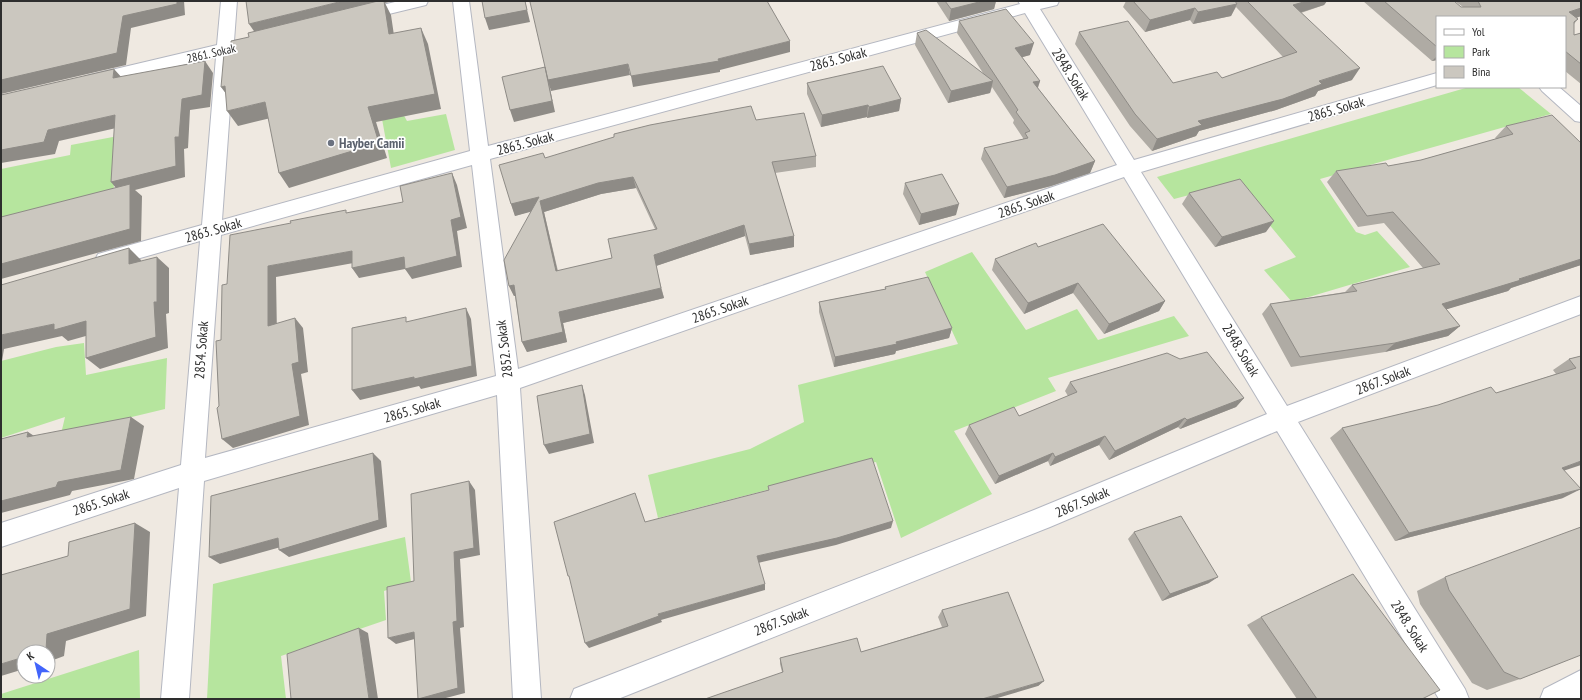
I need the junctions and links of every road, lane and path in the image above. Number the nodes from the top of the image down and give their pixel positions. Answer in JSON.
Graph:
{"nodes":[{"id":1,"x":229,"y":1,"type":"edge"},
{"id":2,"x":420,"y":1,"type":"edge"},
{"id":3,"x":461,"y":1,"type":"edge"},
{"id":4,"x":1051,"y":1,"type":"edge"},
{"id":5,"x":1028,"y":4,"type":"edge"},
{"id":6,"x":342,"y":20,"type":"edge"},
{"id":7,"x":257,"y":41,"type":"edge"},
{"id":8,"x":226,"y":49,"type":"junction"},
{"id":9,"x":1436,"y":79,"type":"edge"},
{"id":10,"x":71,"y":86,"type":"edge"},
{"id":11,"x":1549,"y":88,"type":"edge"},
{"id":12,"x":1581,"y":116,"type":"edge"},
{"id":13,"x":481,"y":155,"type":"junction"},
{"id":14,"x":1130,"y":168,"type":"junction"},
{"id":15,"x":210,"y":230,"type":"junction"},
{"id":16,"x":91,"y":264,"type":"edge"},
{"id":17,"x":1581,"y":305,"type":"edge"},
{"id":18,"x":508,"y":382,"type":"junction"},
{"id":19,"x":1282,"y":418,"type":"junction"},
{"id":20,"x":192,"y":473,"type":"junction"},
{"id":21,"x":1,"y":535,"type":"edge"},
{"id":22,"x":1581,"y":684,"type":"edge"},
{"id":23,"x":175,"y":699,"type":"edge"},
{"id":24,"x":527,"y":699,"type":"edge"},
{"id":25,"x":584,"y":699,"type":"edge"},
{"id":26,"x":1455,"y":699,"type":"edge"},
{"id":27,"x":1554,"y":699,"type":"edge"}],
"edges":[{"from":1,"to":8,"type":"street","name":"2854. Sokak"},
{"from":2,"to":6,"type":"street"},
{"from":3,"to":13,"type":"street","name":"2852. Sokak"},
{"from":4,"to":5,"type":"street","name":"2863. Sokak"},
{"from":5,"to":13,"type":"street","name":"2863. Sokak"},
{"from":5,"to":14,"type":"street","name":"2848. Sokak"},
{"from":7,"to":8,"type":"street","name":"2861. Sokak"},
{"from":8,"to":10,"type":"street","name":"2861. Sokak"},
{"from":8,"to":15,"type":"street","name":"2854. Sokak"},
{"from":9,"to":14,"type":"street","name":"2865. Sokak"},
{"from":11,"to":12,"type":"street"},
{"from":13,"to":15,"type":"street","name":"2863. Sokak"},
{"from":13,"to":18,"type":"street","name":"2852. Sokak"},
{"from":14,"to":18,"type":"street","name":"2865. Sokak"},
{"from":14,"to":19,"type":"street","name":"2848. Sokak"},
{"from":15,"to":16,"type":"street","name":"2863. Sokak"},
{"from":15,"to":20,"type":"street","name":"2854. Sokak"},
{"from":17,"to":19,"type":"street","name":"2867. Sokak"},
{"from":18,"to":20,"type":"street","name":"2865. Sokak"},
{"from":18,"to":24,"type":"street","name":"2852. Sokak"},
{"from":19,"to":25,"type":"street","name":"2867. Sokak"},
{"from":19,"to":26,"type":"street","name":"2848. Sokak"},
{"from":20,"to":21,"type":"street","name":"2865. Sokak"},
{"from":20,"to":23,"type":"street","name":"2854. Sokak"},
{"from":22,"to":27,"type":"street"}]}
